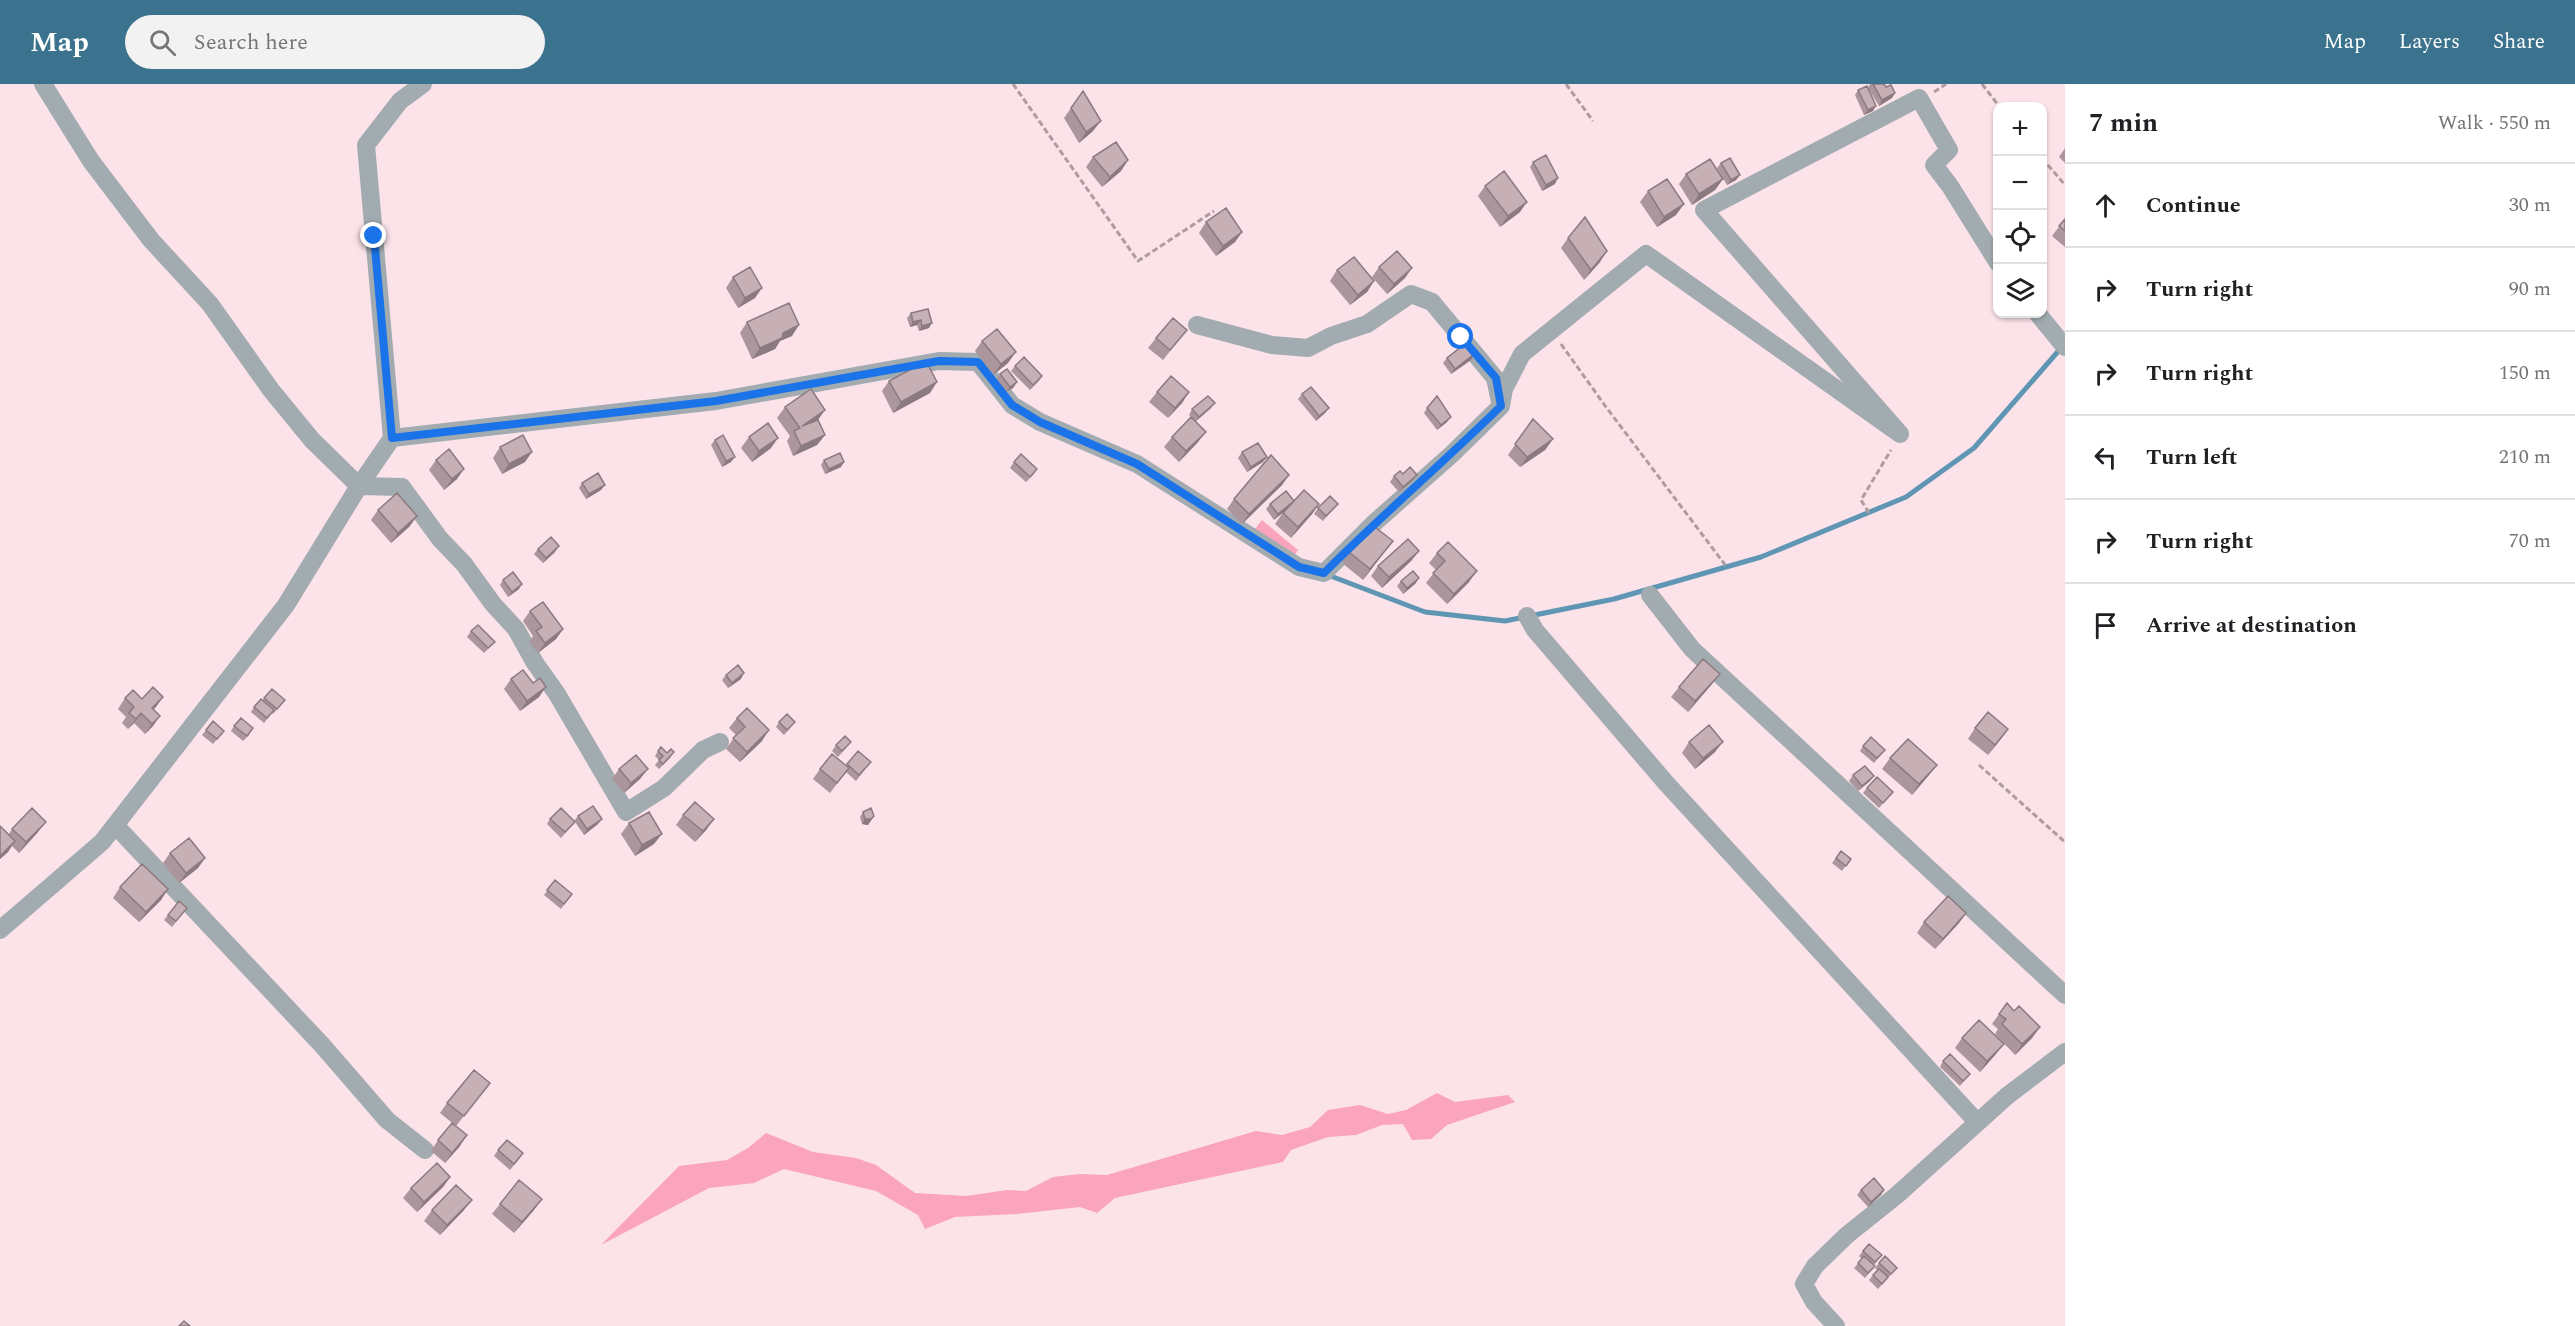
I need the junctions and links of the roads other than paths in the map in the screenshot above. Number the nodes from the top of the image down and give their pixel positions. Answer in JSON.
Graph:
{"nodes":[{"id":1,"x":43,"y":84,"type":"edge"},
{"id":2,"x":423,"y":84,"type":"edge"},
{"id":3,"x":1993,"y":255,"type":"edge"},
{"id":4,"x":2041,"y":318,"type":"edge"},
{"id":5,"x":1197,"y":325,"type":"dead end"},
{"id":6,"x":2065,"y":347,"type":"edge"},
{"id":7,"x":1501,"y":406,"type":"junction"},
{"id":8,"x":392,"y":438,"type":"junction"},
{"id":9,"x":359,"y":486,"type":"junction"},
{"id":10,"x":1650,"y":594,"type":"dead end"},
{"id":11,"x":1527,"y":616,"type":"dead end"},
{"id":12,"x":720,"y":742,"type":"dead end"},
{"id":13,"x":116,"y":825,"type":"junction"},
{"id":14,"x":0,"y":930,"type":"edge"},
{"id":15,"x":2065,"y":995,"type":"edge"},
{"id":16,"x":2065,"y":1052,"type":"edge"},
{"id":17,"x":1977,"y":1122,"type":"junction"},
{"id":18,"x":425,"y":1150,"type":"dead end"},
{"id":19,"x":1836,"y":1326,"type":"edge"}],
"edges":[{"from":1,"to":9,"type":"street"},
{"from":2,"to":8,"type":"street"},
{"from":3,"to":7,"type":"street"},
{"from":4,"to":6,"type":"street"},
{"from":5,"to":7,"type":"street"},
{"from":7,"to":8,"type":"street"},
{"from":8,"to":9,"type":"street"},
{"from":9,"to":12,"type":"street"},
{"from":9,"to":13,"type":"street"},
{"from":10,"to":15,"type":"street"},
{"from":11,"to":17,"type":"street"},
{"from":13,"to":14,"type":"street"},
{"from":13,"to":18,"type":"street"},
{"from":16,"to":17,"type":"street"},
{"from":17,"to":19,"type":"street"}]}
